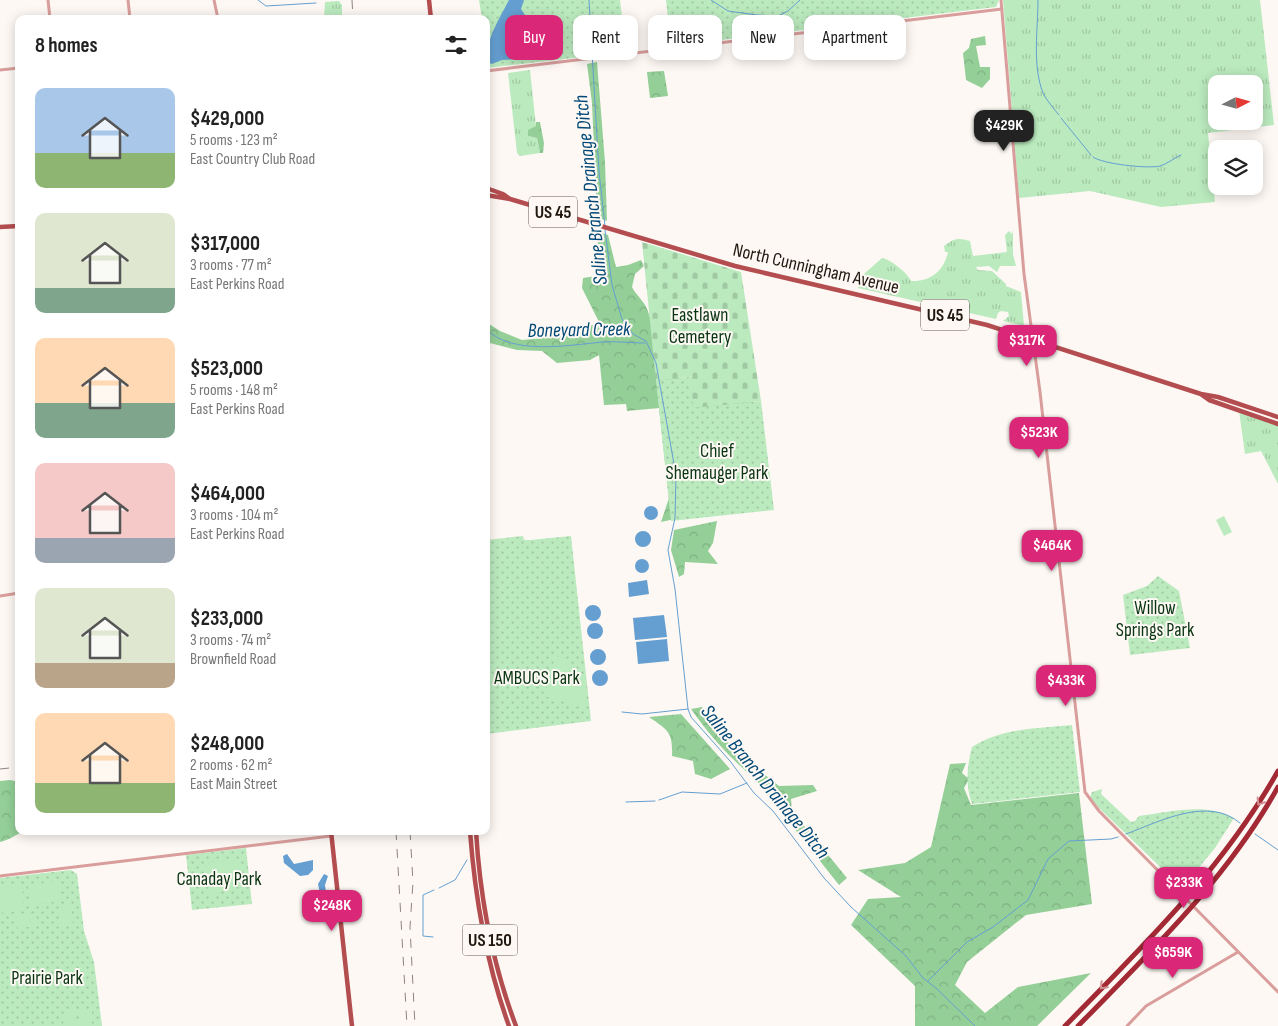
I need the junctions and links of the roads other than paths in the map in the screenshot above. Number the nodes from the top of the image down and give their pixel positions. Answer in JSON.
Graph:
{"nodes":[{"id":1,"x":48,"y":0,"type":"edge"},
{"id":2,"x":128,"y":0,"type":"edge"},
{"id":3,"x":214,"y":0,"type":"edge"},
{"id":4,"x":429,"y":0,"type":"edge"},
{"id":5,"x":1001,"y":0,"type":"edge"},
{"id":6,"x":1002,"y":9,"type":"junction"},
{"id":7,"x":50,"y":15,"type":"edge"},
{"id":8,"x":130,"y":15,"type":"edge"},
{"id":9,"x":217,"y":15,"type":"edge"},
{"id":10,"x":431,"y":15,"type":"edge"},
{"id":11,"x":15,"y":68,"type":"edge"},
{"id":12,"x":0,"y":70,"type":"edge"},
{"id":13,"x":490,"y":70,"type":"edge"},
{"id":14,"x":490,"y":189,"type":"edge"},
{"id":15,"x":490,"y":196,"type":"edge"},
{"id":16,"x":510,"y":200,"type":"junction"},
{"id":17,"x":15,"y":226,"type":"edge"},
{"id":18,"x":0,"y":227,"type":"edge"},
{"id":19,"x":1034,"y":339,"type":"junction"},
{"id":20,"x":1201,"y":394,"type":"junction"},
{"id":21,"x":1278,"y":417,"type":"edge"},
{"id":22,"x":1278,"y":424,"type":"edge"},
{"id":23,"x":15,"y":594,"type":"edge"},
{"id":24,"x":0,"y":596,"type":"edge"},
{"id":25,"x":1278,"y":771,"type":"edge"},
{"id":26,"x":1278,"y":787,"type":"edge"},
{"id":27,"x":324,"y":835,"type":"edge"},
{"id":28,"x":332,"y":835,"type":"edge"},
{"id":29,"x":470,"y":835,"type":"edge"},
{"id":30,"x":476,"y":835,"type":"edge"},
{"id":31,"x":0,"y":876,"type":"edge"},
{"id":32,"x":1238,"y":952,"type":"junction"},
{"id":33,"x":1278,"y":992,"type":"edge"},
{"id":34,"x":515,"y":1025,"type":"edge"},
{"id":35,"x":352,"y":1026,"type":"edge"},
{"id":36,"x":509,"y":1026,"type":"edge"},
{"id":37,"x":1065,"y":1026,"type":"edge"},
{"id":38,"x":1078,"y":1026,"type":"edge"},
{"id":39,"x":1127,"y":1026,"type":"edge"}],
"edges":[{"from":1,"to":7,"type":"street"},
{"from":2,"to":8,"type":"street"},
{"from":3,"to":9,"type":"street"},
{"from":4,"to":10,"type":"main road"},
{"from":5,"to":6,"type":"street"},
{"from":6,"to":13,"type":"street"},
{"from":6,"to":19,"type":"street"},
{"from":11,"to":12,"type":"street"},
{"from":14,"to":16,"type":"main road","name":"North Cunningham Avenue","number":"US 45"},
{"from":15,"to":16,"type":"main road","name":"North Cunningham Avenue","number":"US 45"},
{"from":16,"to":19,"type":"main road","name":"North Cunningham Avenue","number":"US 45"},
{"from":17,"to":18,"type":"main road"},
{"from":19,"to":20,"type":"main road","name":"North Cunningham Avenue","number":"US 45"},
{"from":19,"to":32,"type":"street"},
{"from":20,"to":21,"type":"main road","name":"North Cunningham Avenue","number":"US 45"},
{"from":20,"to":22,"type":"main road","name":"North Cunningham Avenue","number":"US 45"},
{"from":23,"to":24,"type":"street"},
{"from":25,"to":37,"type":"highway","one_way":true},
{"from":26,"to":38,"type":"highway"},
{"from":27,"to":31,"type":"street"},
{"from":28,"to":35,"type":"main road"},
{"from":29,"to":36,"type":"main road","number":"US 150"},
{"from":30,"to":34,"type":"main road","number":"US 150"},
{"from":32,"to":33,"type":"street"},
{"from":32,"to":39,"type":"street"},
{"from":34,"to":36,"type":"main road","number":"US 150"}]}
